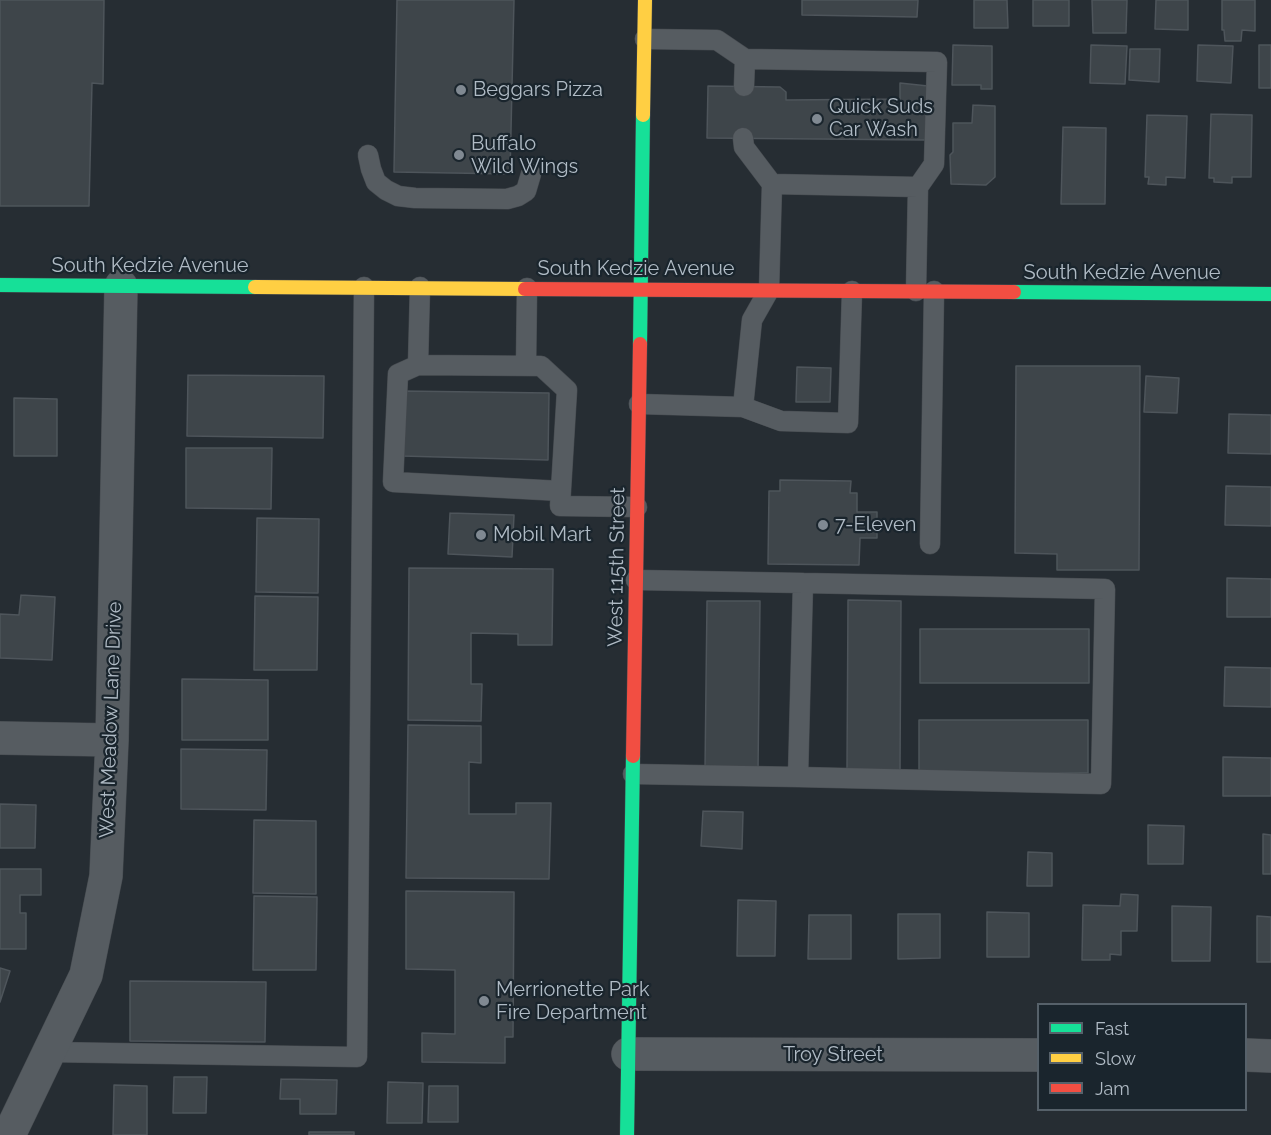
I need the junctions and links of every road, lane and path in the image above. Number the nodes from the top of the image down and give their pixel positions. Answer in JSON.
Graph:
{"nodes":[{"id":1,"x":645,"y":0,"type":"edge"},
{"id":2,"x":645,"y":39,"type":"junction"},
{"id":3,"x":745,"y":60,"type":"junction"},
{"id":4,"x":744,"y":86,"type":"dead end"},
{"id":5,"x":744,"y":142,"type":"dead end"},
{"id":6,"x":368,"y":155,"type":"dead end"},
{"id":7,"x":531,"y":174,"type":"dead end"},
{"id":8,"x":772,"y":184,"type":"junction"},
{"id":9,"x":918,"y":187,"type":"junction"},
{"id":10,"x":0,"y":285,"type":"edge"},
{"id":11,"x":121,"y":286,"type":"junction"},
{"id":12,"x":364,"y":287,"type":"junction"},
{"id":13,"x":420,"y":287,"type":"junction"},
{"id":14,"x":527,"y":288,"type":"junction"},
{"id":15,"x":641,"y":288,"type":"junction"},
{"id":16,"x":769,"y":290,"type":"junction"},
{"id":17,"x":852,"y":291,"type":"junction"},
{"id":18,"x":925,"y":291,"type":"junction"},
{"id":19,"x":1271,"y":294,"type":"edge"},
{"id":20,"x":418,"y":365,"type":"junction"},
{"id":21,"x":526,"y":366,"type":"junction"},
{"id":22,"x":639,"y":404,"type":"junction"},
{"id":23,"x":743,"y":406,"type":"junction"},
{"id":24,"x":561,"y":491,"type":"junction"},
{"id":25,"x":637,"y":507,"type":"junction"},
{"id":26,"x":930,"y":544,"type":"dead end"},
{"id":27,"x":636,"y":580,"type":"junction"},
{"id":28,"x":803,"y":583,"type":"junction"},
{"id":29,"x":0,"y":738,"type":"edge"},
{"id":30,"x":112,"y":740,"type":"junction"},
{"id":31,"x":633,"y":774,"type":"junction"},
{"id":32,"x":798,"y":777,"type":"junction"},
{"id":33,"x":49,"y":1052,"type":"junction"},
{"id":34,"x":628,"y":1054,"type":"junction"},
{"id":35,"x":1037,"y":1055,"type":"edge"},
{"id":36,"x":1247,"y":1055,"type":"edge"},
{"id":37,"x":1271,"y":1056,"type":"edge"},
{"id":38,"x":9,"y":1135,"type":"edge"},
{"id":39,"x":627,"y":1135,"type":"edge"}],
"edges":[{"from":1,"to":2,"type":"main road","name":"West 115th Street"},
{"from":2,"to":3,"type":"lane"},
{"from":2,"to":15,"type":"main road","name":"West 115th Street"},
{"from":3,"to":4,"type":"lane"},
{"from":3,"to":9,"type":"lane"},
{"from":5,"to":8,"type":"lane"},
{"from":6,"to":7,"type":"lane"},
{"from":8,"to":9,"type":"lane"},
{"from":8,"to":16,"type":"lane"},
{"from":9,"to":18,"type":"lane"},
{"from":10,"to":11,"type":"main road","name":"South Kedzie Avenue"},
{"from":11,"to":12,"type":"main road","name":"South Kedzie Avenue"},
{"from":11,"to":30,"type":"street","name":"West Meadow Lane Drive"},
{"from":12,"to":13,"type":"main road","name":"South Kedzie Avenue"},
{"from":12,"to":33,"type":"lane"},
{"from":13,"to":14,"type":"main road","name":"South Kedzie Avenue"},
{"from":13,"to":20,"type":"lane"},
{"from":14,"to":15,"type":"main road","name":"South Kedzie Avenue"},
{"from":14,"to":21,"type":"lane"},
{"from":15,"to":16,"type":"main road","name":"South Kedzie Avenue"},
{"from":15,"to":22,"type":"main road","name":"West 115th Street"},
{"from":16,"to":17,"type":"main road","name":"South Kedzie Avenue"},
{"from":16,"to":23,"type":"lane"},
{"from":17,"to":18,"type":"main road","name":"South Kedzie Avenue"},
{"from":17,"to":23,"type":"lane"},
{"from":18,"to":19,"type":"main road","name":"South Kedzie Avenue"},
{"from":18,"to":26,"type":"lane"},
{"from":20,"to":21,"type":"lane"},
{"from":20,"to":24,"type":"lane"},
{"from":21,"to":24,"type":"lane"},
{"from":22,"to":23,"type":"lane"},
{"from":22,"to":25,"type":"main road","name":"West 115th Street"},
{"from":24,"to":25,"type":"lane"},
{"from":25,"to":27,"type":"main road","name":"West 115th Street"},
{"from":27,"to":28,"type":"lane"},
{"from":27,"to":31,"type":"main road","name":"West 115th Street"},
{"from":28,"to":32,"type":"lane"},
{"from":28,"to":32,"type":"lane"},
{"from":29,"to":30,"type":"street"},
{"from":30,"to":33,"type":"street","name":"West Meadow Lane Drive"},
{"from":31,"to":32,"type":"lane"},
{"from":31,"to":34,"type":"main road","name":"West 115th Street"},
{"from":33,"to":38,"type":"street","name":"West Meadow Lane Drive"},
{"from":34,"to":35,"type":"street","name":"Troy Street"},
{"from":34,"to":39,"type":"main road","name":"West 115th Street"},
{"from":36,"to":37,"type":"street"}]}
